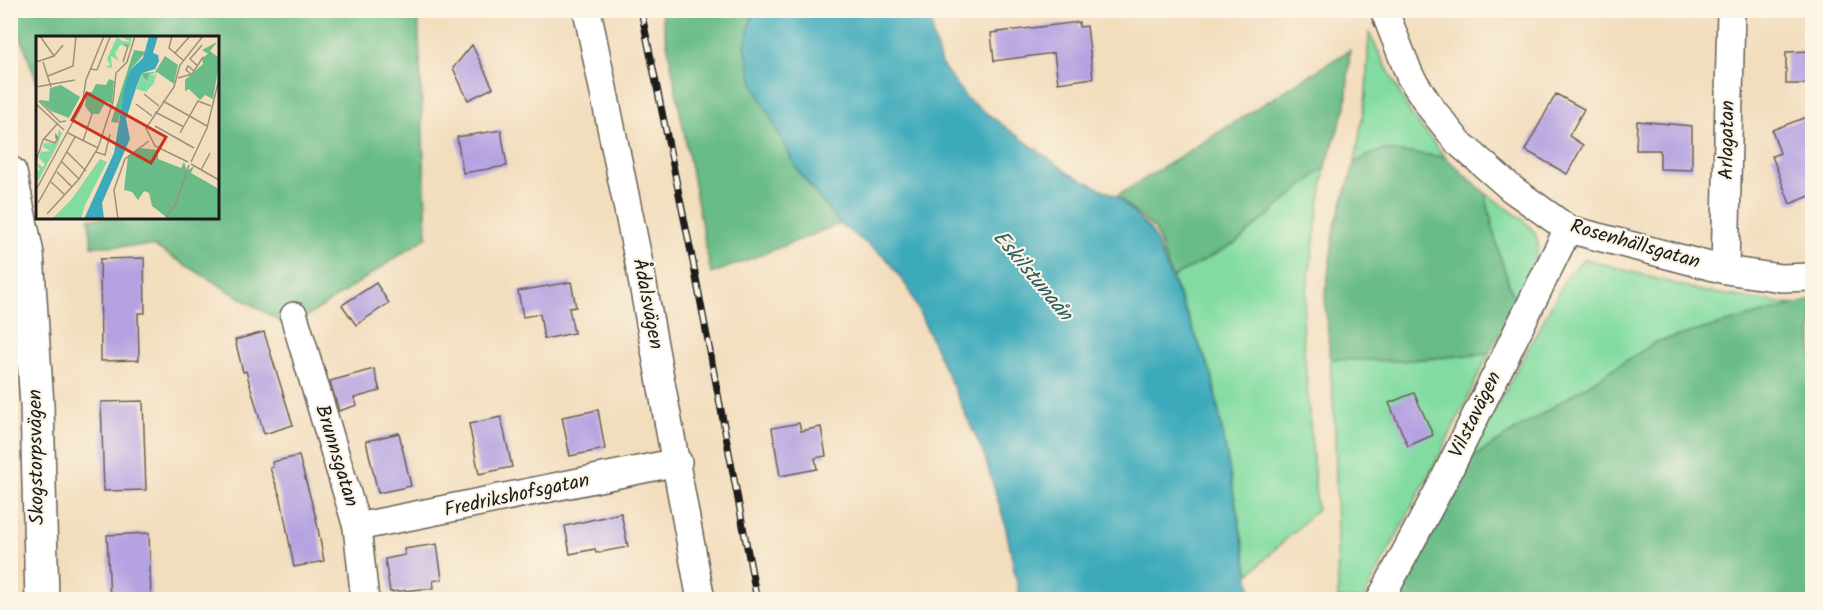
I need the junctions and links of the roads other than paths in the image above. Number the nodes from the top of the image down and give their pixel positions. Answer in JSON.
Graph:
{"nodes":[{"id":1,"x":587,"y":10,"type":"edge"},
{"id":2,"x":1384,"y":10,"type":"edge"},
{"id":3,"x":1731,"y":10,"type":"edge"},
{"id":4,"x":10,"y":173,"type":"edge"},
{"id":5,"x":1568,"y":229,"type":"junction"},
{"id":6,"x":1725,"y":270,"type":"junction"},
{"id":7,"x":1812,"y":277,"type":"edge"},
{"id":8,"x":294,"y":315,"type":"dead end"},
{"id":9,"x":678,"y":462,"type":"junction"},
{"id":10,"x":357,"y":527,"type":"junction"},
{"id":11,"x":42,"y":600,"type":"edge"},
{"id":12,"x":365,"y":600,"type":"edge"},
{"id":13,"x":701,"y":600,"type":"edge"},
{"id":14,"x":1380,"y":600,"type":"edge"}],
"edges":[{"from":1,"to":9,"type":"street","name":"Ådalsvägen"},
{"from":2,"to":5,"type":"street","name":"Rosenhällsgatan"},
{"from":3,"to":6,"type":"street","name":"Arlagatan"},
{"from":4,"to":11,"type":"main road","name":"Skogstorpsvägen"},
{"from":5,"to":6,"type":"street","name":"Rosenhällsgatan"},
{"from":5,"to":14,"type":"street","name":"Vilstavägen"},
{"from":6,"to":7,"type":"street","name":"Rosenhällsgatan"},
{"from":8,"to":10,"type":"street","name":"Brunnsgatan"},
{"from":9,"to":10,"type":"street","name":"Fredrikshofsgatan"},
{"from":9,"to":13,"type":"street","name":"Ådalsvägen"},
{"from":10,"to":12,"type":"street","name":"Brunnsgatan"}]}
